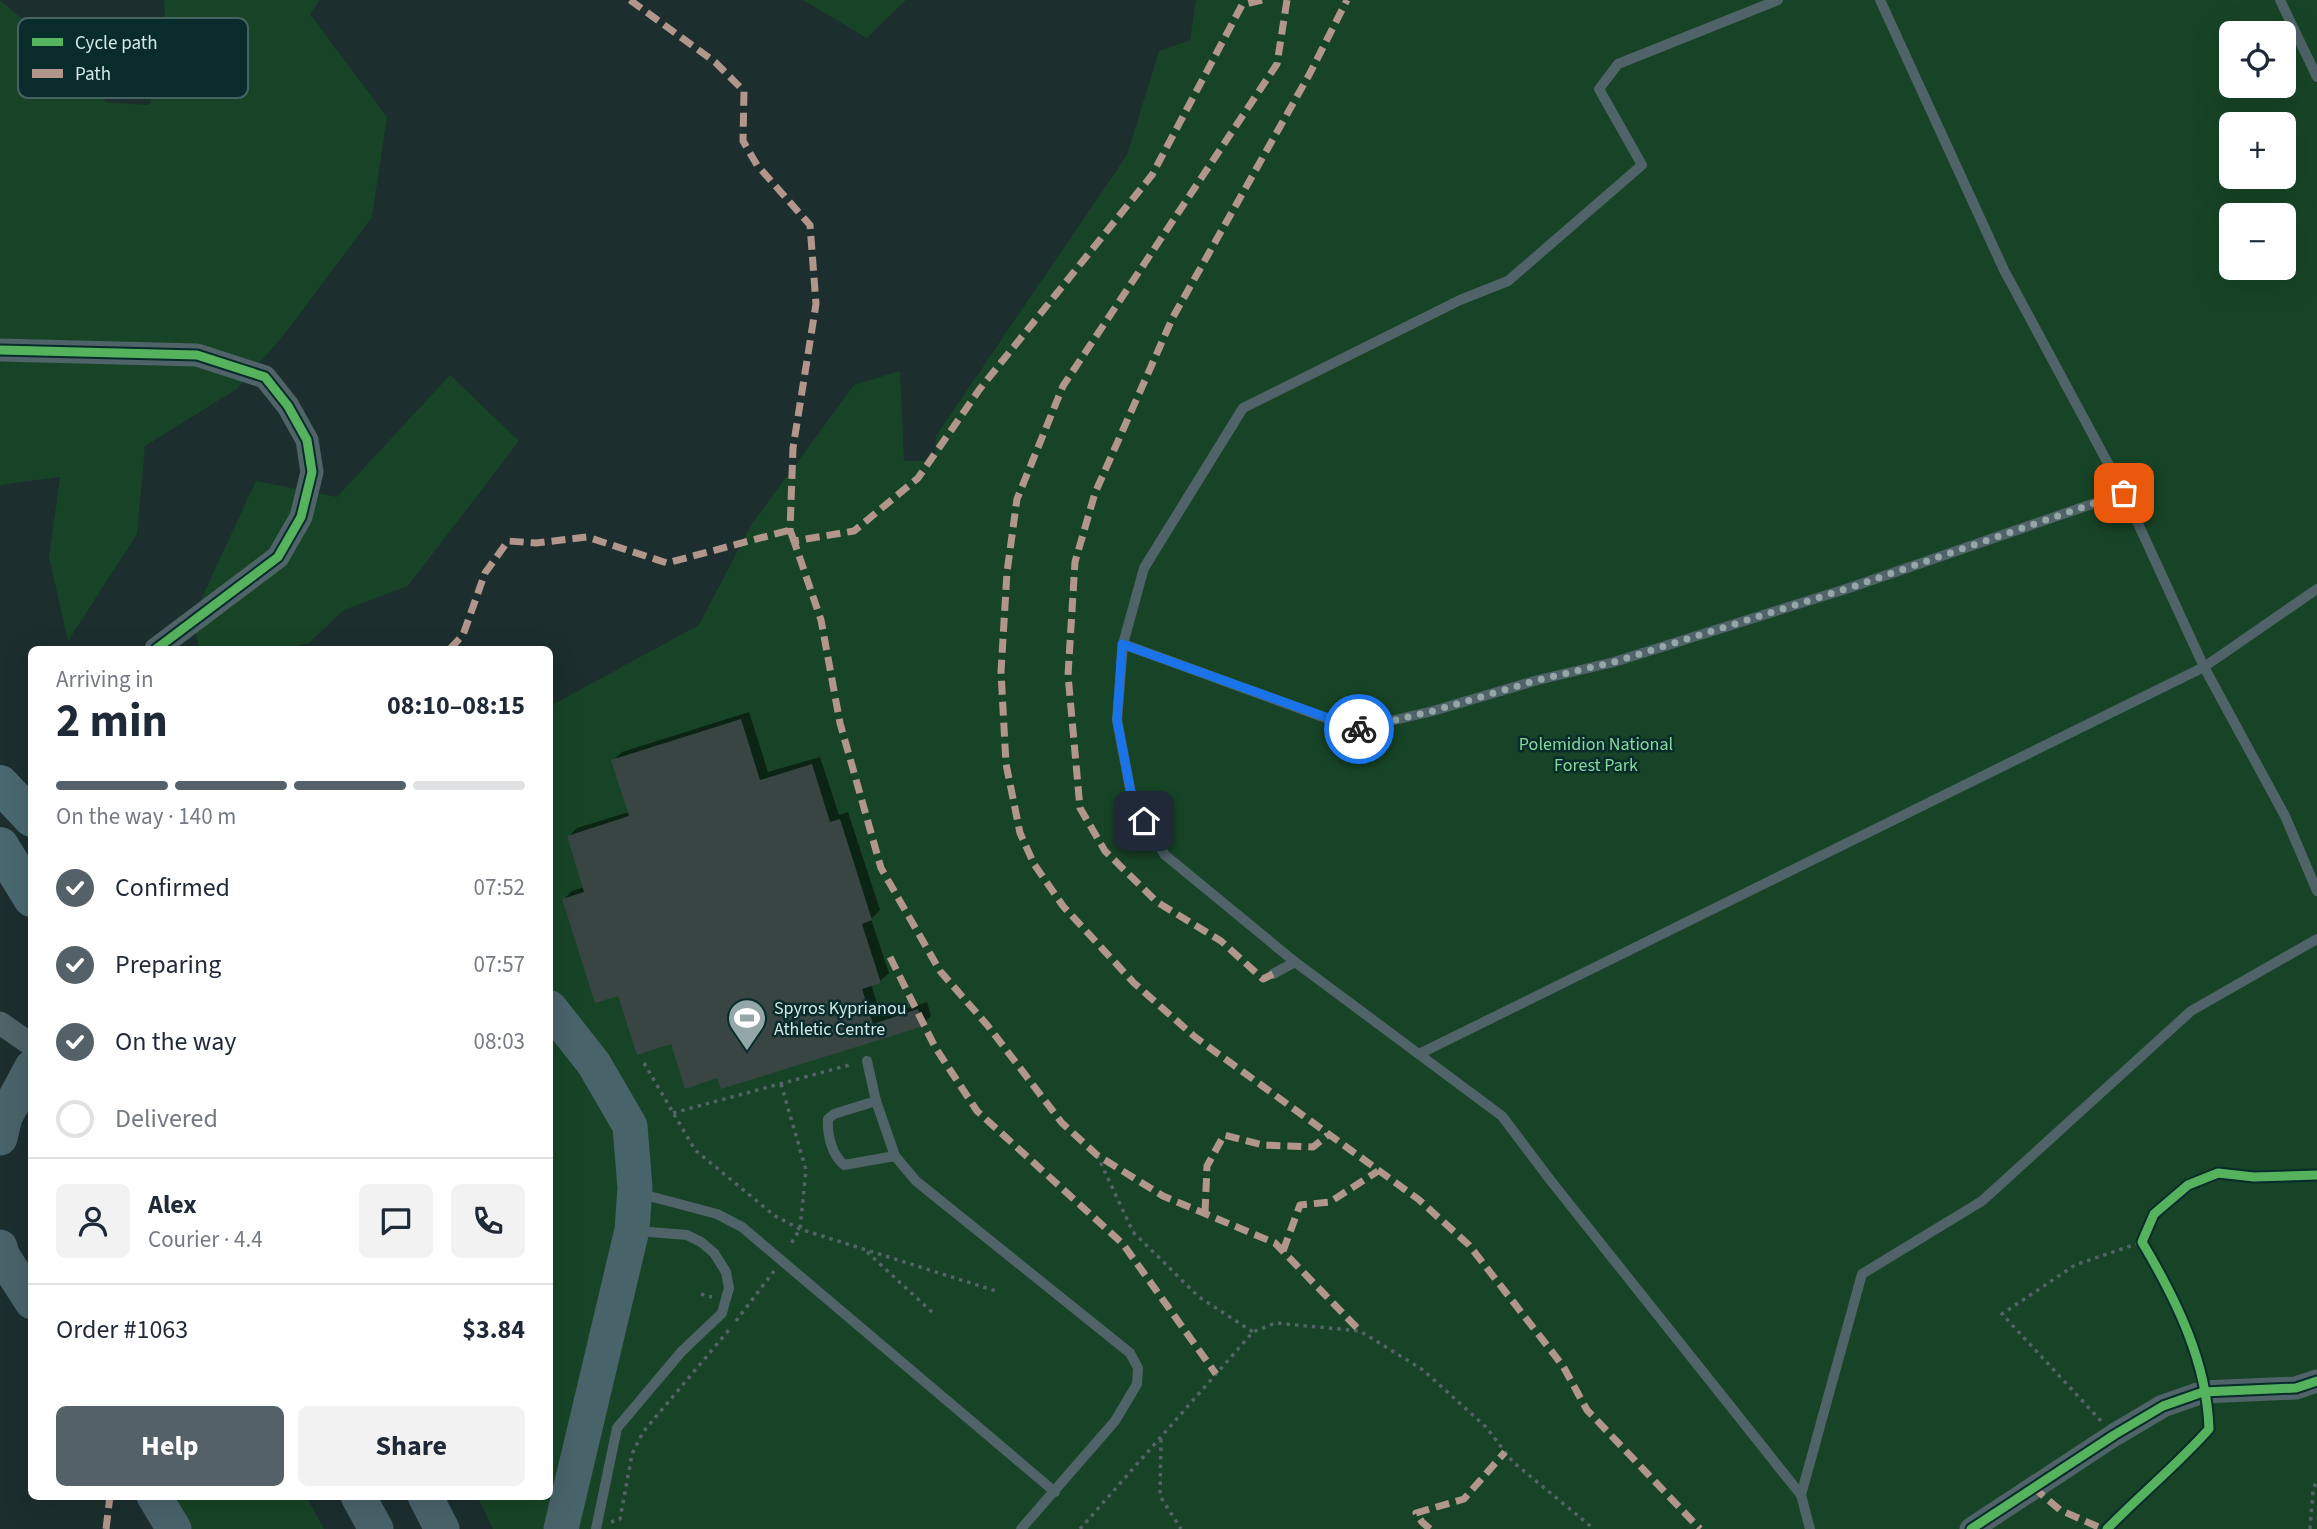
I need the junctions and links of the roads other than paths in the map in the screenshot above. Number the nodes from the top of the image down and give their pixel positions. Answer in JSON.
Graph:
{"nodes":[{"id":1,"x":1778,"y":0,"type":"edge"},
{"id":2,"x":1880,"y":0,"type":"edge"},
{"id":3,"x":2280,"y":0,"type":"edge"},
{"id":4,"x":2317,"y":76,"type":"edge"},
{"id":5,"x":0,"y":350,"type":"edge"},
{"id":6,"x":2124,"y":493,"type":"junction"},
{"id":7,"x":2317,"y":589,"type":"edge"},
{"id":8,"x":1122,"y":644,"type":"junction"},
{"id":9,"x":160,"y":646,"type":"edge"},
{"id":10,"x":2204,"y":667,"type":"junction"},
{"id":11,"x":0,"y":784,"type":"edge"},
{"id":12,"x":28,"y":814,"type":"edge"},
{"id":13,"x":0,"y":846,"type":"edge"},
{"id":14,"x":2317,"y":891,"type":"edge"},
{"id":15,"x":28,"y":892,"type":"edge"},
{"id":16,"x":2317,"y":939,"type":"edge"},
{"id":17,"x":1295,"y":962,"type":"junction"},
{"id":18,"x":1273,"y":974,"type":"dead end"},
{"id":19,"x":553,"y":1012,"type":"edge"},
{"id":20,"x":0,"y":1023,"type":"edge"},
{"id":21,"x":28,"y":1042,"type":"edge"},
{"id":22,"x":1419,"y":1054,"type":"junction"},
{"id":23,"x":867,"y":1061,"type":"road end"},
{"id":24,"x":28,"y":1074,"type":"edge"},
{"id":25,"x":877,"y":1101,"type":"junction"},
{"id":26,"x":0,"y":1138,"type":"edge"},
{"id":27,"x":895,"y":1156,"type":"junction"},
{"id":28,"x":635,"y":1188,"type":"junction"},
{"id":29,"x":632,"y":1230,"type":"junction"},
{"id":30,"x":0,"y":1247,"type":"edge"},
{"id":31,"x":28,"y":1296,"type":"edge"},
{"id":32,"x":2317,"y":1381,"type":"edge"},
{"id":33,"x":570,"y":1485,"type":"junction"},
{"id":34,"x":1055,"y":1492,"type":"junction"},
{"id":35,"x":1801,"y":1495,"type":"junction"},
{"id":36,"x":157,"y":1500,"type":"edge"},
{"id":37,"x":348,"y":1500,"type":"edge"},
{"id":38,"x":360,"y":1500,"type":"edge"},
{"id":39,"x":407,"y":1500,"type":"edge"},
{"id":40,"x":427,"y":1500,"type":"edge"},
{"id":41,"x":174,"y":1529,"type":"edge"},
{"id":42,"x":362,"y":1529,"type":"edge"},
{"id":43,"x":376,"y":1529,"type":"edge"},
{"id":44,"x":422,"y":1529,"type":"edge"},
{"id":45,"x":442,"y":1529,"type":"edge"},
{"id":46,"x":546,"y":1529,"type":"edge"},
{"id":47,"x":561,"y":1529,"type":"edge"},
{"id":48,"x":596,"y":1529,"type":"edge"},
{"id":49,"x":1021,"y":1529,"type":"edge"},
{"id":50,"x":1810,"y":1529,"type":"edge"},
{"id":51,"x":1971,"y":1529,"type":"edge"}],
"edges":[{"from":1,"to":8,"type":"lane"},
{"from":2,"to":6,"type":"lane"},
{"from":3,"to":4,"type":"lane"},
{"from":5,"to":9,"type":"street"},
{"from":6,"to":8,"type":"lane"},
{"from":6,"to":10,"type":"lane"},
{"from":7,"to":10,"type":"lane"},
{"from":8,"to":17,"type":"lane"},
{"from":10,"to":14,"type":"lane"},
{"from":10,"to":22,"type":"lane"},
{"from":11,"to":12,"type":"highway"},
{"from":13,"to":15,"type":"highway"},
{"from":16,"to":35,"type":"lane"},
{"from":17,"to":18,"type":"lane"},
{"from":17,"to":22,"type":"lane"},
{"from":19,"to":28,"type":"main road"},
{"from":20,"to":21,"type":"street"},
{"from":22,"to":35,"type":"lane"},
{"from":23,"to":25,"type":"lane"},
{"from":24,"to":26,"type":"main road"},
{"from":25,"to":27,"type":"lane"},
{"from":25,"to":27,"type":"lane"},
{"from":27,"to":34,"type":"lane"},
{"from":28,"to":29,"type":"main road"},
{"from":28,"to":34,"type":"lane"},
{"from":29,"to":33,"type":"main road"},
{"from":29,"to":48,"type":"lane"},
{"from":30,"to":31,"type":"main road"},
{"from":32,"to":51,"type":"street"},
{"from":33,"to":46,"type":"main road"},
{"from":33,"to":47,"type":"main road"},
{"from":34,"to":49,"type":"lane"},
{"from":35,"to":50,"type":"lane"},
{"from":36,"to":41,"type":"main road"},
{"from":37,"to":42,"type":"main road"},
{"from":38,"to":43,"type":"main road"},
{"from":39,"to":44,"type":"main road"},
{"from":40,"to":45,"type":"main road"}]}
